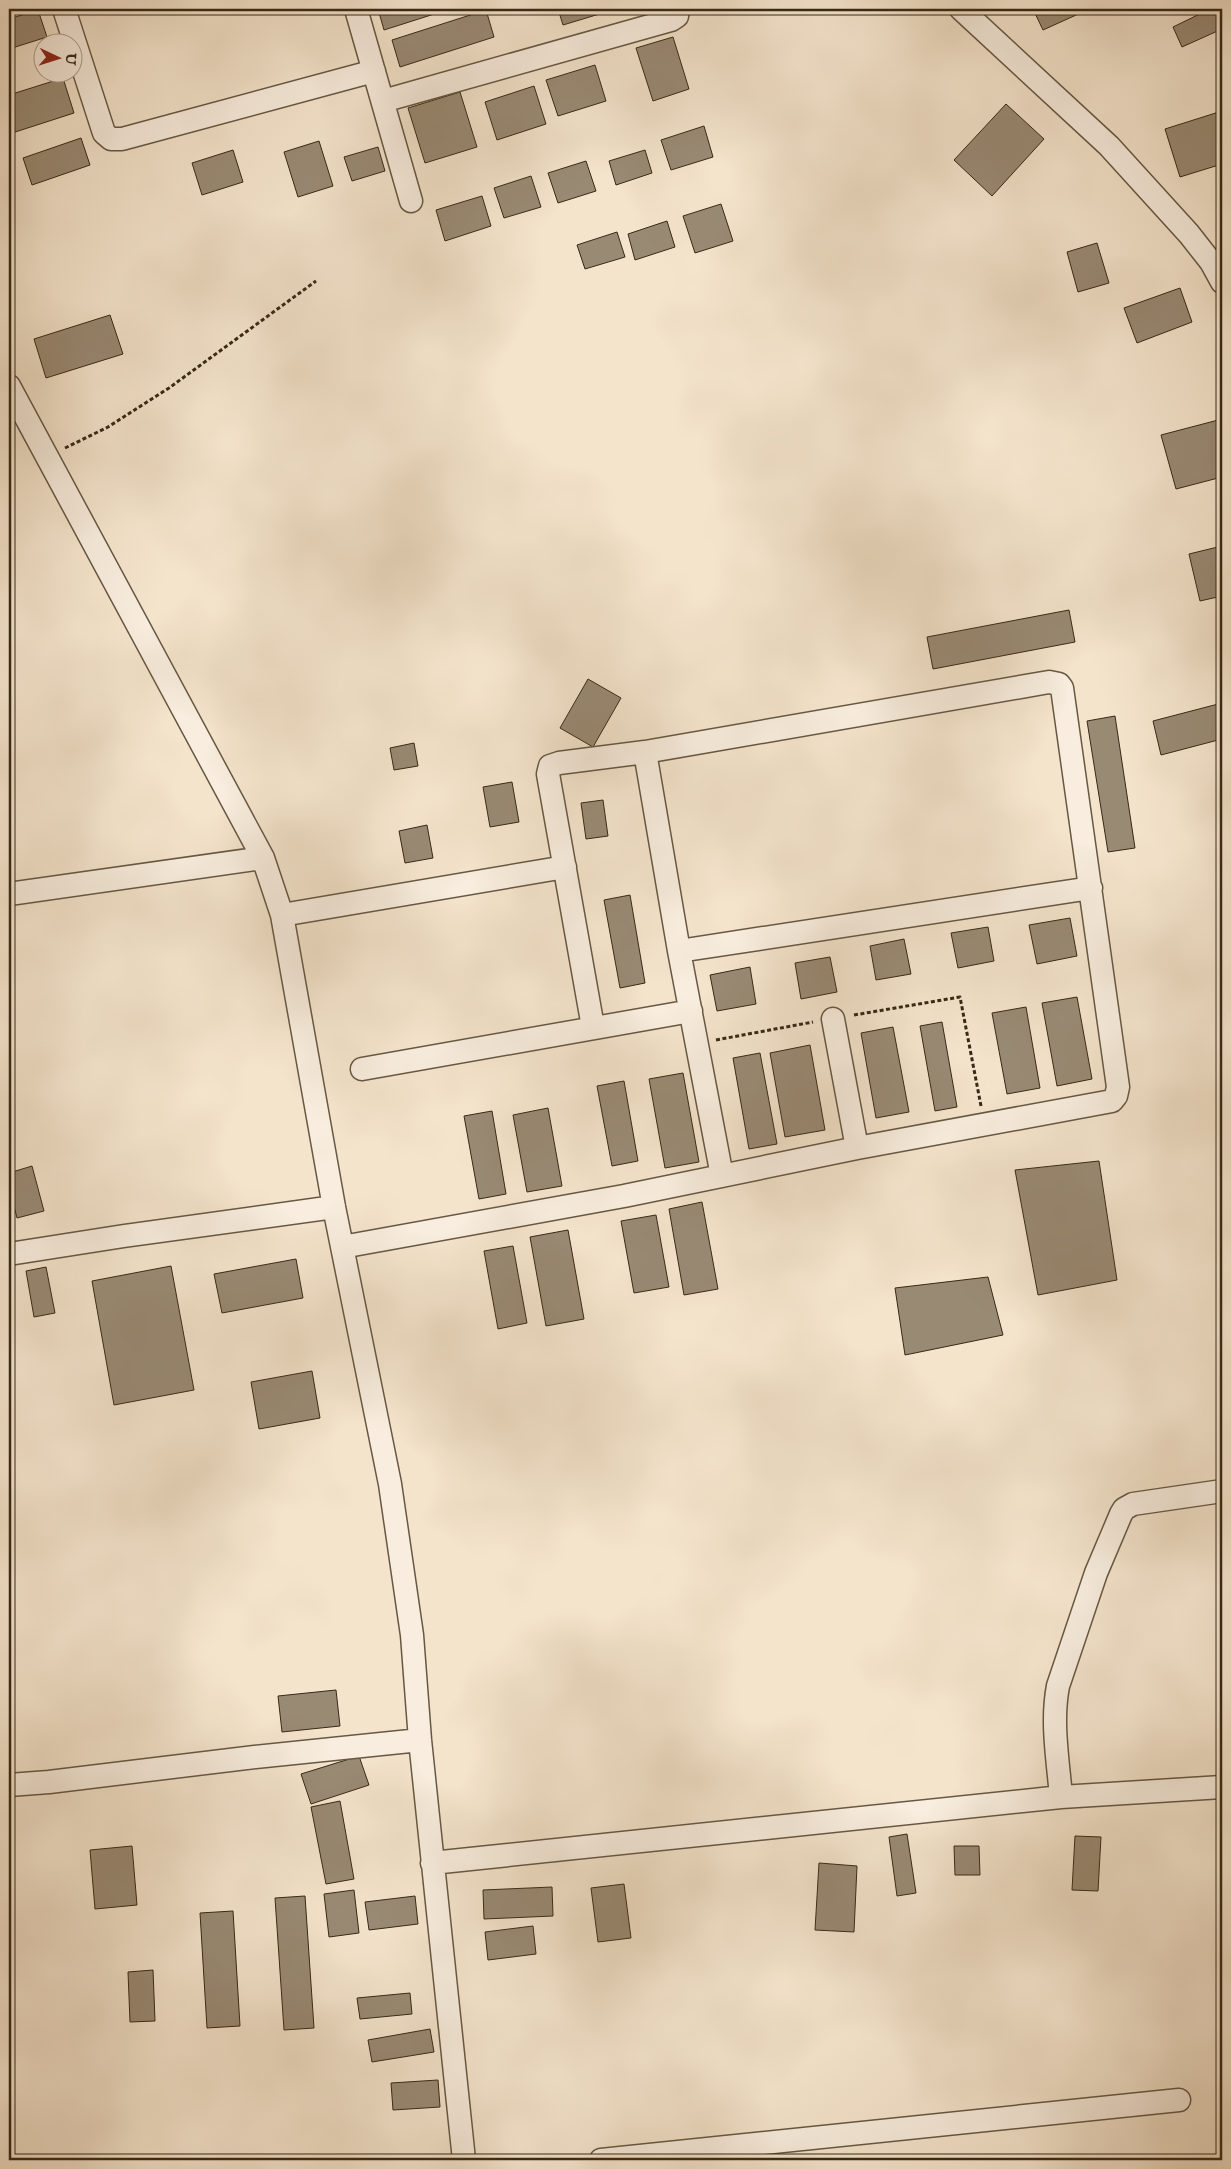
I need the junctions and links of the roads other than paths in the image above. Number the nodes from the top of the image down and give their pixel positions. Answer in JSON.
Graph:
{"nodes":[{"id":1,"x":64,"y":9,"type":"edge"},
{"id":2,"x":356,"y":9,"type":"edge"},
{"id":3,"x":678,"y":9,"type":"edge"},
{"id":4,"x":961,"y":9,"type":"edge"},
{"id":5,"x":374,"y":71,"type":"junction"},
{"id":6,"x":383,"y":102,"type":"junction"},
{"id":7,"x":411,"y":201,"type":"dead end"},
{"id":8,"x":1222,"y":282,"type":"edge"},
{"id":9,"x":9,"y":386,"type":"edge"},
{"id":10,"x":645,"y":752,"type":"junction"},
{"id":11,"x":263,"y":858,"type":"junction"},
{"id":12,"x":565,"y":867,"type":"junction"},
{"id":13,"x":1091,"y":888,"type":"junction"},
{"id":14,"x":9,"y":894,"type":"edge"},
{"id":15,"x":282,"y":915,"type":"junction"},
{"id":16,"x":680,"y":951,"type":"junction"},
{"id":17,"x":691,"y":1011,"type":"junction"},
{"id":18,"x":833,"y":1019,"type":"road end"},
{"id":19,"x":593,"y":1027,"type":"junction"},
{"id":20,"x":362,"y":1069,"type":"dead end"},
{"id":21,"x":857,"y":1148,"type":"junction"},
{"id":22,"x":722,"y":1176,"type":"junction"},
{"id":23,"x":334,"y":1207,"type":"junction"},
{"id":24,"x":342,"y":1246,"type":"junction"},
{"id":25,"x":9,"y":1254,"type":"edge"},
{"id":26,"x":1222,"y":1491,"type":"edge"},
{"id":27,"x":420,"y":1740,"type":"junction"},
{"id":28,"x":9,"y":1785,"type":"edge"},
{"id":29,"x":1222,"y":1787,"type":"edge"},
{"id":30,"x":1061,"y":1797,"type":"junction"},
{"id":31,"x":432,"y":1863,"type":"junction"},
{"id":32,"x":1179,"y":2100,"type":"dead end"},
{"id":33,"x":464,"y":2160,"type":"edge"},
{"id":34,"x":601,"y":2160,"type":"edge"}],
"edges":[{"from":1,"to":5,"type":"street"},
{"from":2,"to":5,"type":"street"},
{"from":3,"to":6,"type":"street"},
{"from":4,"to":8,"type":"street"},
{"from":5,"to":6,"type":"street"},
{"from":6,"to":7,"type":"street"},
{"from":9,"to":11,"type":"street"},
{"from":10,"to":12,"type":"street"},
{"from":10,"to":13,"type":"street"},
{"from":10,"to":16,"type":"street"},
{"from":11,"to":14,"type":"street"},
{"from":11,"to":15,"type":"street"},
{"from":12,"to":15,"type":"street"},
{"from":12,"to":19,"type":"street"},
{"from":13,"to":16,"type":"street"},
{"from":13,"to":21,"type":"street"},
{"from":15,"to":23,"type":"street"},
{"from":16,"to":17,"type":"street"},
{"from":17,"to":19,"type":"street"},
{"from":17,"to":22,"type":"street"},
{"from":18,"to":21,"type":"street"},
{"from":19,"to":20,"type":"street"},
{"from":21,"to":22,"type":"street"},
{"from":22,"to":24,"type":"street"},
{"from":23,"to":24,"type":"street"},
{"from":23,"to":25,"type":"street"},
{"from":24,"to":27,"type":"street"},
{"from":26,"to":30,"type":"street"},
{"from":27,"to":28,"type":"street"},
{"from":27,"to":31,"type":"street"},
{"from":29,"to":30,"type":"street"},
{"from":30,"to":31,"type":"street"},
{"from":31,"to":33,"type":"street"},
{"from":32,"to":34,"type":"street"}]}
